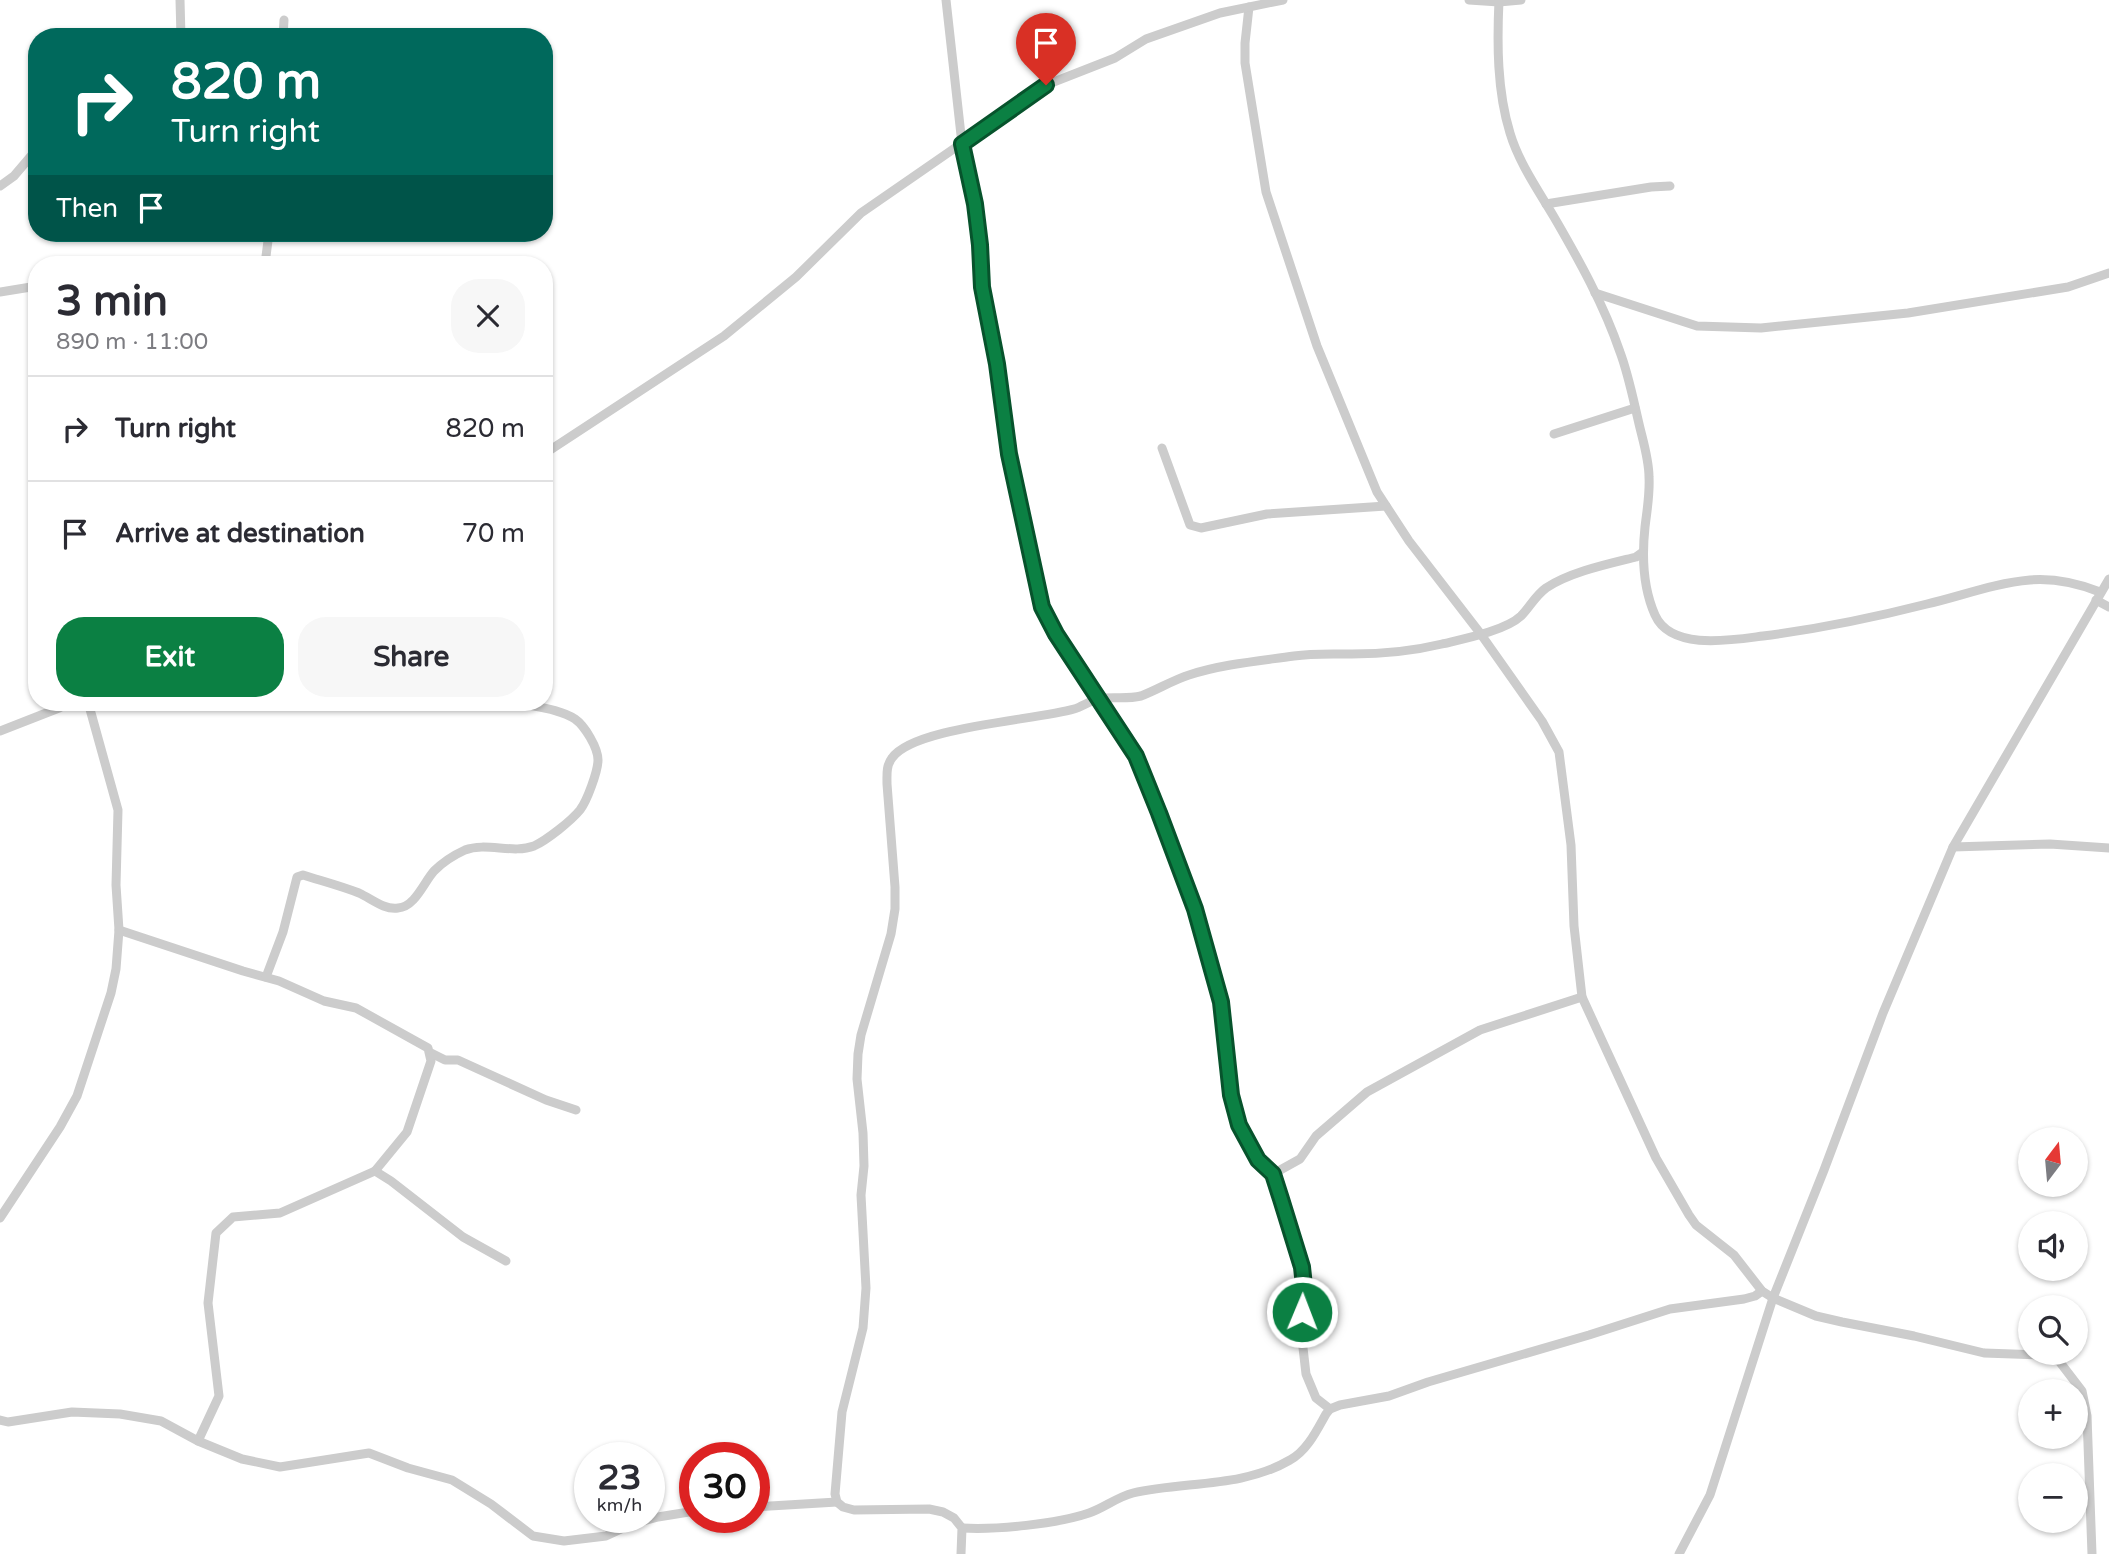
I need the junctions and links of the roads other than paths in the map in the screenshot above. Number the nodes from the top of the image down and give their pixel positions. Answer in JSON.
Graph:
{"nodes":[{"id":1,"x":180,"y":0,"type":"edge"},
{"id":2,"x":946,"y":0,"type":"edge"},
{"id":3,"x":1283,"y":0,"type":"edge"},
{"id":4,"x":1469,"y":0,"type":"edge"},
{"id":5,"x":1521,"y":0,"type":"edge"},
{"id":6,"x":1499,"y":1,"type":"edge"},
{"id":7,"x":1249,"y":7,"type":"junction"},
{"id":8,"x":285,"y":20,"type":"dead end"},
{"id":9,"x":181,"y":28,"type":"edge"},
{"id":10,"x":284,"y":28,"type":"edge"},
{"id":11,"x":962,"y":144,"type":"junction"},
{"id":12,"x":28,"y":160,"type":"edge"},
{"id":13,"x":0,"y":186,"type":"edge"},
{"id":14,"x":1670,"y":186,"type":"dead end"},
{"id":15,"x":1546,"y":204,"type":"junction"},
{"id":16,"x":2109,"y":273,"type":"edge"},
{"id":17,"x":28,"y":287,"type":"edge"},
{"id":18,"x":0,"y":292,"type":"edge"},
{"id":19,"x":1595,"y":293,"type":"junction"},
{"id":20,"x":1618,"y":301,"type":"junction"},
{"id":21,"x":1606,"y":316,"type":"junction"},
{"id":22,"x":1636,"y":408,"type":"junction"},
{"id":23,"x":1554,"y":434,"type":"dead end"},
{"id":24,"x":553,"y":448,"type":"edge"},
{"id":25,"x":1162,"y":449,"type":"dead end"},
{"id":26,"x":1386,"y":506,"type":"junction"},
{"id":27,"x":1643,"y":552,"type":"junction"},
{"id":28,"x":2109,"y":579,"type":"edge"},
{"id":29,"x":2098,"y":596,"type":"junction"},
{"id":30,"x":2109,"y":607,"type":"edge"},
{"id":31,"x":1480,"y":633,"type":"junction"},
{"id":32,"x":1098,"y":698,"type":"junction"},
{"id":33,"x":51,"y":711,"type":"edge"},
{"id":34,"x":90,"y":711,"type":"edge"},
{"id":35,"x":551,"y":711,"type":"edge"},
{"id":36,"x":0,"y":731,"type":"edge"},
{"id":37,"x":1953,"y":847,"type":"junction"},
{"id":38,"x":2109,"y":848,"type":"edge"},
{"id":39,"x":119,"y":930,"type":"junction"},
{"id":40,"x":266,"y":977,"type":"junction"},
{"id":41,"x":1582,"y":997,"type":"junction"},
{"id":42,"x":431,"y":1053,"type":"junction"},
{"id":43,"x":576,"y":1110,"type":"dead end"},
{"id":44,"x":375,"y":1171,"type":"junction"},
{"id":45,"x":1273,"y":1174,"type":"junction"},
{"id":46,"x":0,"y":1218,"type":"edge"},
{"id":47,"x":506,"y":1261,"type":"dead end"},
{"id":48,"x":1762,"y":1291,"type":"junction"},
{"id":49,"x":1773,"y":1298,"type":"junction"},
{"id":50,"x":1330,"y":1409,"type":"junction"},
{"id":51,"x":0,"y":1420,"type":"edge"},
{"id":52,"x":198,"y":1441,"type":"junction"},
{"id":53,"x":837,"y":1502,"type":"junction"},
{"id":54,"x":770,"y":1506,"type":"edge"},
{"id":55,"x":679,"y":1514,"type":"edge"},
{"id":56,"x":962,"y":1533,"type":"junction"},
{"id":57,"x":961,"y":1554,"type":"edge"},
{"id":58,"x":1679,"y":1554,"type":"edge"},
{"id":59,"x":2092,"y":1554,"type":"edge"}],
"edges":[{"from":1,"to":9,"type":"street"},
{"from":2,"to":11,"type":"street"},
{"from":3,"to":7,"type":"street"},
{"from":4,"to":6,"type":"street"},
{"from":5,"to":6,"type":"street"},
{"from":6,"to":15,"type":"street"},
{"from":7,"to":11,"type":"street"},
{"from":7,"to":26,"type":"street"},
{"from":8,"to":10,"type":"street"},
{"from":11,"to":24,"type":"street"},
{"from":11,"to":32,"type":"street"},
{"from":12,"to":13,"type":"street"},
{"from":14,"to":15,"type":"street"},
{"from":15,"to":19,"type":"street"},
{"from":16,"to":20,"type":"street"},
{"from":17,"to":18,"type":"street"},
{"from":19,"to":20,"type":"street"},
{"from":19,"to":21,"type":"street"},
{"from":20,"to":21,"type":"street"},
{"from":21,"to":22,"type":"street"},
{"from":22,"to":23,"type":"street"},
{"from":22,"to":27,"type":"street"},
{"from":25,"to":26,"type":"street"},
{"from":26,"to":31,"type":"street"},
{"from":27,"to":29,"type":"street"},
{"from":27,"to":31,"type":"street"},
{"from":28,"to":29,"type":"street"},
{"from":29,"to":30,"type":"street"},
{"from":29,"to":37,"type":"street"},
{"from":31,"to":32,"type":"street"},
{"from":31,"to":41,"type":"street"},
{"from":32,"to":45,"type":"street"},
{"from":32,"to":53,"type":"street"},
{"from":33,"to":36,"type":"street"},
{"from":34,"to":39,"type":"street"},
{"from":35,"to":40,"type":"street"},
{"from":37,"to":38,"type":"street"},
{"from":37,"to":49,"type":"street"},
{"from":39,"to":40,"type":"street"},
{"from":39,"to":46,"type":"street"},
{"from":40,"to":42,"type":"street"},
{"from":41,"to":45,"type":"street"},
{"from":41,"to":48,"type":"street"},
{"from":42,"to":43,"type":"street"},
{"from":42,"to":44,"type":"street"},
{"from":44,"to":47,"type":"street"},
{"from":44,"to":52,"type":"street"},
{"from":45,"to":50,"type":"street"},
{"from":48,"to":49,"type":"street"},
{"from":48,"to":50,"type":"street"},
{"from":49,"to":58,"type":"street"},
{"from":49,"to":59,"type":"street"},
{"from":50,"to":56,"type":"street"},
{"from":51,"to":52,"type":"street"},
{"from":52,"to":55,"type":"street"},
{"from":53,"to":54,"type":"street"},
{"from":53,"to":56,"type":"street"},
{"from":56,"to":57,"type":"street"}]}
